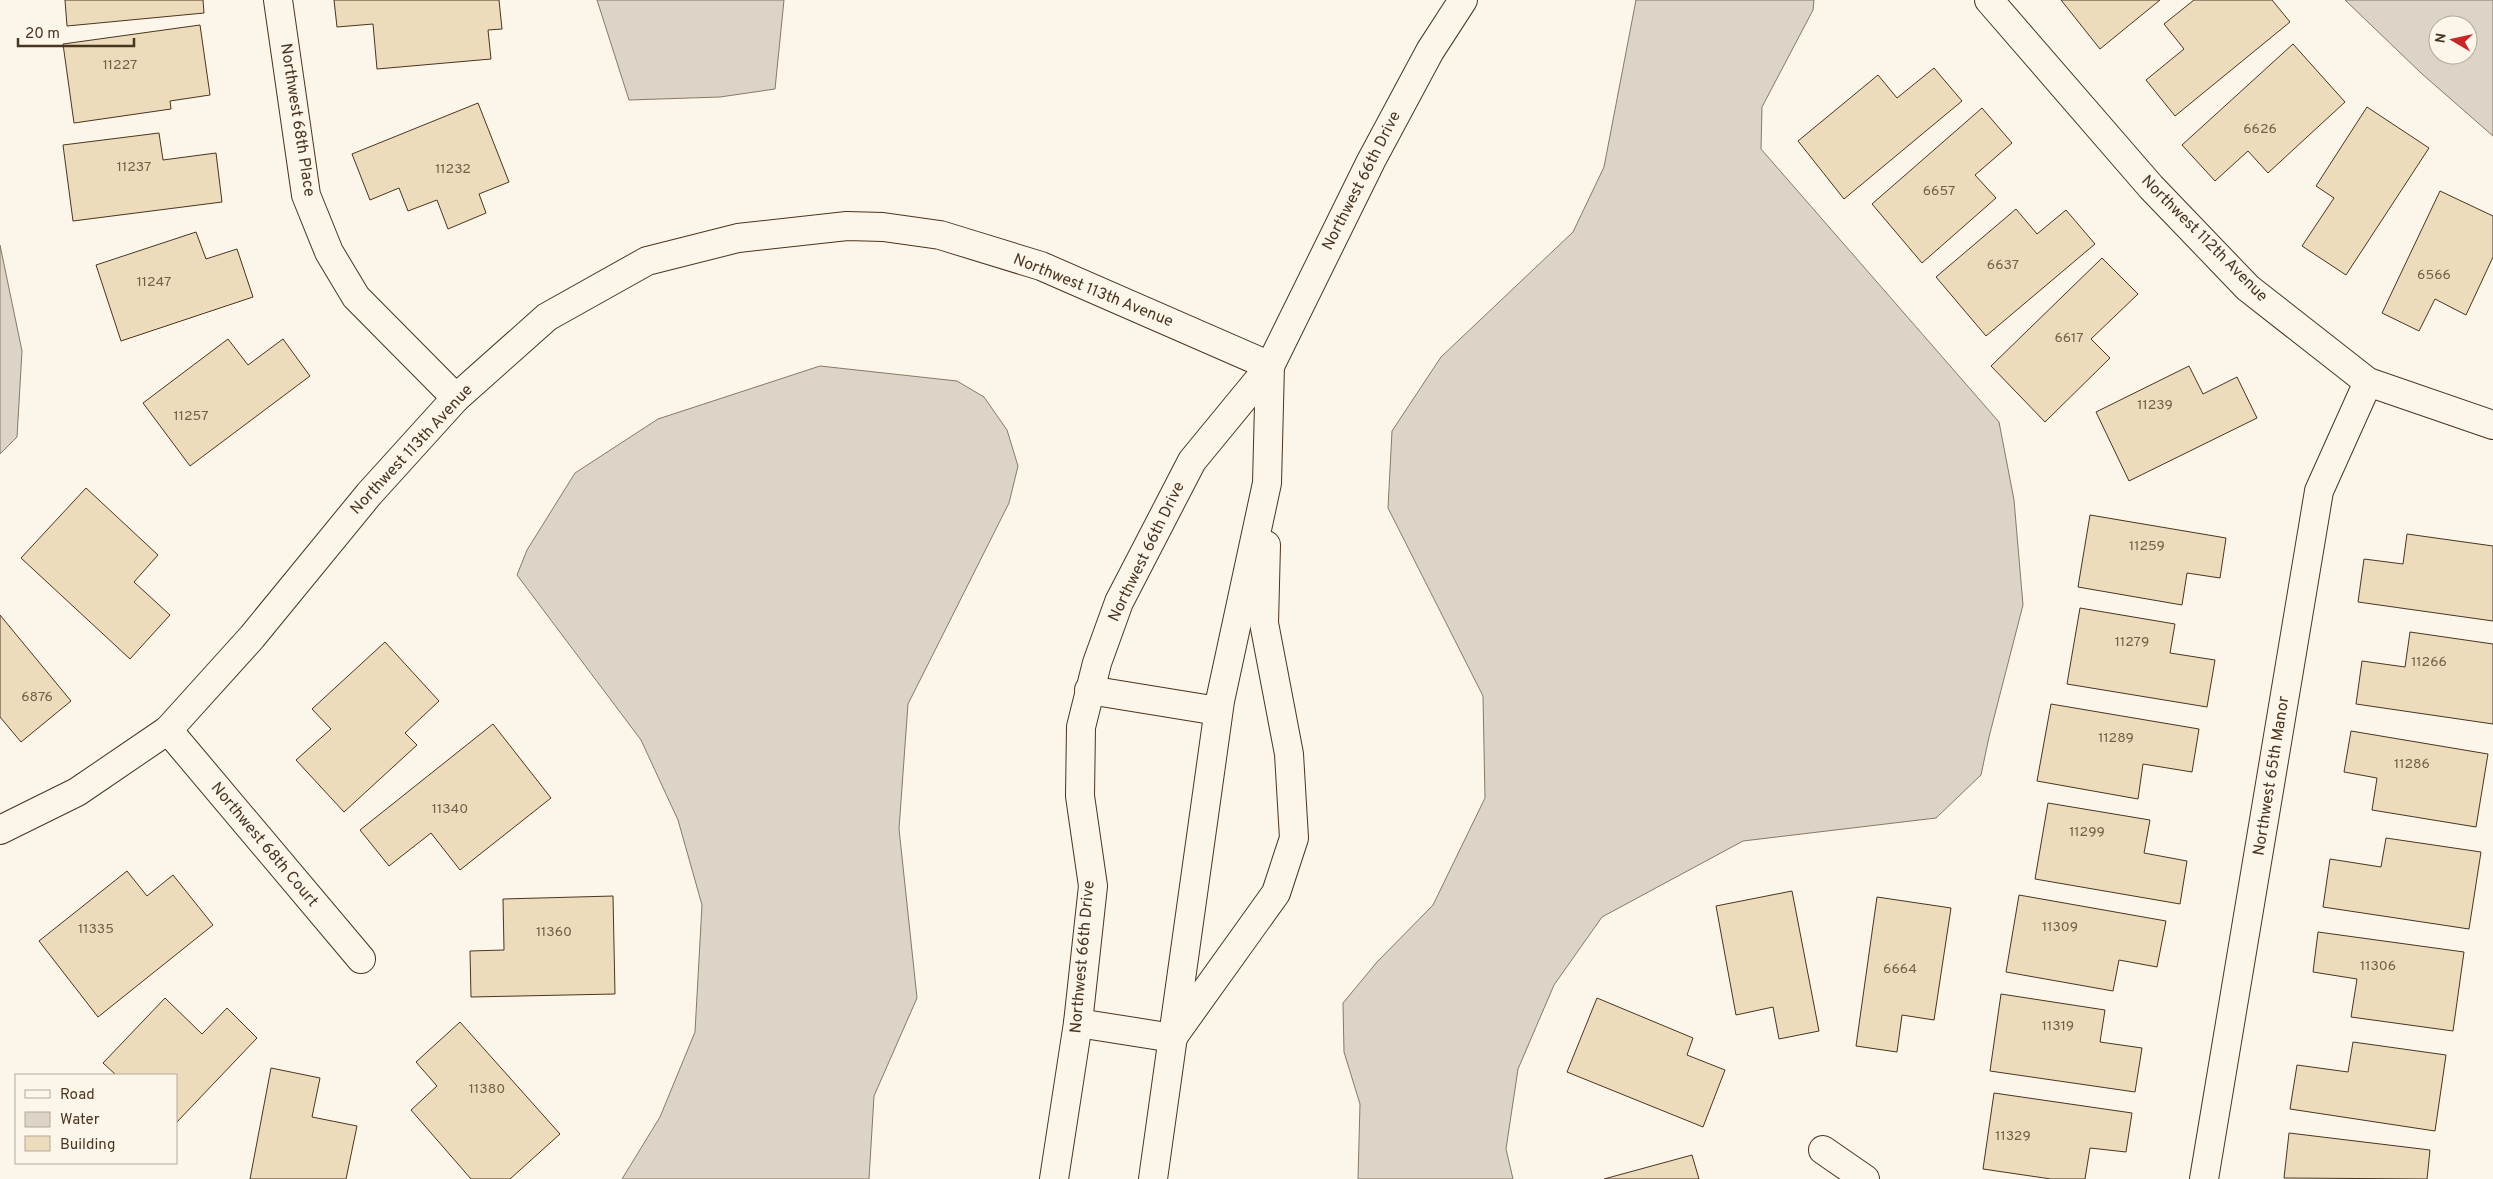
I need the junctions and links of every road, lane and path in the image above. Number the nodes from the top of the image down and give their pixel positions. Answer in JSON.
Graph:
{"nodes":[{"id":1,"x":278,"y":0,"type":"edge"},
{"id":2,"x":1463,"y":0,"type":"edge"},
{"id":3,"x":1990,"y":0,"type":"edge"},
{"id":4,"x":1270,"y":366,"type":"junction"},
{"id":5,"x":2368,"y":382,"type":"junction"},
{"id":6,"x":456,"y":398,"type":"junction"},
{"id":7,"x":2493,"y":425,"type":"edge"},
{"id":8,"x":1267,"y":482,"type":"junction"},
{"id":9,"x":1089,"y":690,"type":"junction"},
{"id":10,"x":1218,"y":711,"type":"junction"},
{"id":11,"x":168,"y":730,"type":"junction"},
{"id":12,"x":0,"y":830,"type":"edge"},
{"id":13,"x":361,"y":960,"type":"dead end"},
{"id":14,"x":1078,"y":1023,"type":"junction"},
{"id":15,"x":1173,"y":1038,"type":"junction"},
{"id":16,"x":1823,"y":1150,"type":"dead end"},
{"id":17,"x":1054,"y":1179,"type":"edge"},
{"id":18,"x":1153,"y":1179,"type":"edge"},
{"id":19,"x":1865,"y":1179,"type":"edge"},
{"id":20,"x":2204,"y":1179,"type":"edge"}],
"edges":[{"from":1,"to":6,"type":"street","name":"Northwest 68th Place"},
{"from":2,"to":4,"type":"street","name":"Northwest 66th Drive"},
{"from":3,"to":5,"type":"street","name":"Northwest 112th Avenue"},
{"from":4,"to":6,"type":"street","name":"Northwest 113th Avenue"},
{"from":4,"to":8,"type":"street","name":"Northwest 66th Drive"},
{"from":4,"to":9,"type":"street","name":"Northwest 66th Drive"},
{"from":5,"to":7,"type":"street","name":"Northwest 112th Avenue"},
{"from":5,"to":20,"type":"street","name":"Northwest 65th Manor"},
{"from":6,"to":11,"type":"street","name":"Northwest 113th Avenue"},
{"from":8,"to":10,"type":"street","name":"Northwest 66th Drive"},
{"from":8,"to":15,"type":"street","name":"Northwest 66th Drive"},
{"from":9,"to":10,"type":"street"},
{"from":9,"to":14,"type":"street","name":"Northwest 66th Drive"},
{"from":10,"to":15,"type":"street","name":"Northwest 66th Drive"},
{"from":11,"to":12,"type":"street","name":"Northwest 113th Avenue"},
{"from":11,"to":13,"type":"street","name":"Northwest 68th Court"},
{"from":14,"to":15,"type":"street"},
{"from":14,"to":17,"type":"street","name":"Northwest 66th Drive"},
{"from":15,"to":18,"type":"street","name":"Northwest 66th Drive"},
{"from":16,"to":19,"type":"street"}]}
